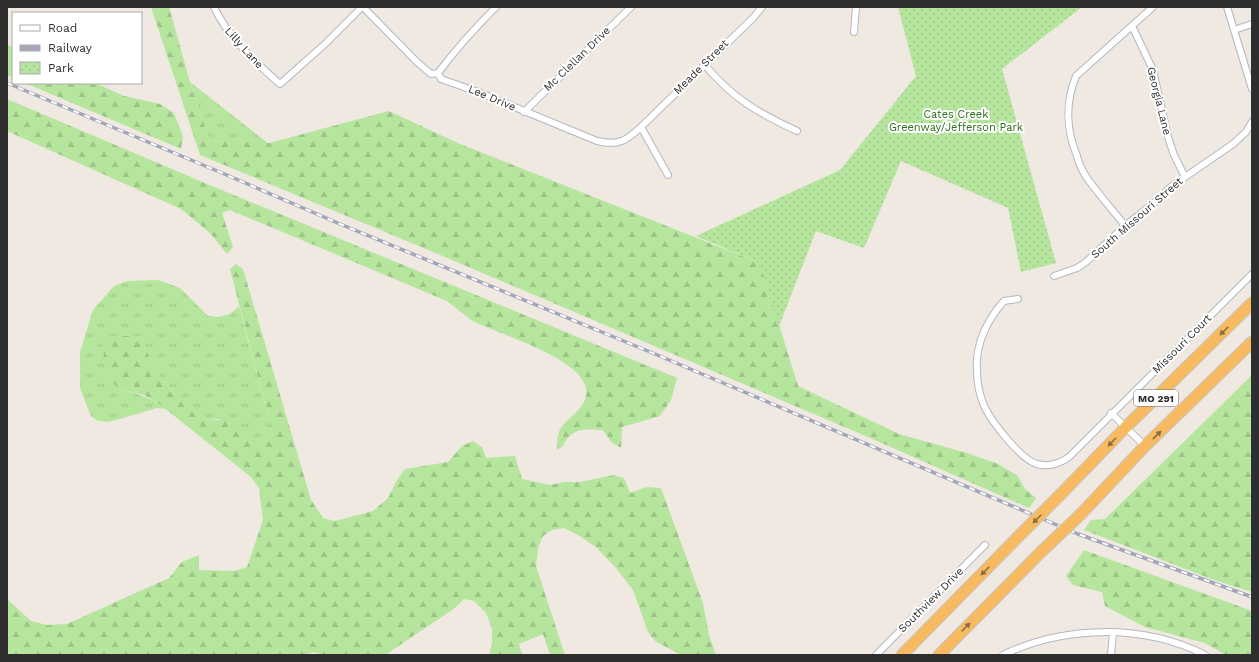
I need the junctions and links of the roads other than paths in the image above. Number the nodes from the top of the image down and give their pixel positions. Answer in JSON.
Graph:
{"nodes":[{"id":1,"x":214,"y":7,"type":"edge"},
{"id":2,"x":363,"y":7,"type":"edge"},
{"id":3,"x":496,"y":7,"type":"edge"},
{"id":4,"x":631,"y":7,"type":"edge"},
{"id":5,"x":762,"y":7,"type":"edge"},
{"id":6,"x":856,"y":7,"type":"edge"},
{"id":7,"x":1153,"y":7,"type":"edge"},
{"id":8,"x":1227,"y":7,"type":"edge"},
{"id":9,"x":1252,"y":24,"type":"edge"},
{"id":10,"x":1132,"y":26,"type":"junction"},
{"id":11,"x":1234,"y":30,"type":"junction"},
{"id":12,"x":854,"y":32,"type":"dead end"},
{"id":13,"x":704,"y":64,"type":"junction"},
{"id":14,"x":438,"y":73,"type":"junction"},
{"id":15,"x":1252,"y":89,"type":"edge"},
{"id":16,"x":524,"y":112,"type":"junction"},
{"id":17,"x":1252,"y":122,"type":"edge"},
{"id":18,"x":641,"y":127,"type":"junction"},
{"id":19,"x":797,"y":131,"type":"dead end"},
{"id":20,"x":668,"y":175,"type":"dead end"},
{"id":21,"x":1185,"y":177,"type":"junction"},
{"id":22,"x":1125,"y":226,"type":"junction"},
{"id":23,"x":1252,"y":274,"type":"edge"},
{"id":24,"x":1054,"y":276,"type":"dead end"},
{"id":25,"x":1018,"y":299,"type":"dead end"},
{"id":26,"x":1252,"y":303,"type":"edge"},
{"id":27,"x":1252,"y":342,"type":"edge"},
{"id":28,"x":1111,"y":413,"type":"junction"},
{"id":29,"x":1126,"y":428,"type":"junction"},
{"id":30,"x":1145,"y":446,"type":"junction"},
{"id":31,"x":985,"y":545,"type":"dead end"},
{"id":32,"x":1113,"y":633,"type":"junction"},
{"id":33,"x":876,"y":655,"type":"edge"},
{"id":34,"x":902,"y":655,"type":"edge"},
{"id":35,"x":939,"y":655,"type":"edge"},
{"id":36,"x":1003,"y":655,"type":"edge"},
{"id":37,"x":1111,"y":655,"type":"edge"},
{"id":38,"x":1205,"y":655,"type":"edge"}],
"edges":[{"from":1,"to":2,"type":"street","name":"Lilly Lane"},
{"from":2,"to":14,"type":"street","name":"Lee Drive"},
{"from":3,"to":14,"type":"street"},
{"from":4,"to":16,"type":"street","name":"Mc Clellan Drive"},
{"from":5,"to":13,"type":"street","name":"Meade Street"},
{"from":6,"to":12,"type":"street"},
{"from":7,"to":10,"type":"street"},
{"from":8,"to":11,"type":"street"},
{"from":9,"to":11,"type":"street"},
{"from":10,"to":21,"type":"street","name":"Georgia Lane"},
{"from":10,"to":22,"type":"street"},
{"from":11,"to":15,"type":"street"},
{"from":13,"to":18,"type":"street","name":"Meade Street"},
{"from":13,"to":19,"type":"street"},
{"from":14,"to":16,"type":"street","name":"Lee Drive"},
{"from":16,"to":18,"type":"street","name":"Lee Drive"},
{"from":17,"to":21,"type":"street","name":"South Missouri Street"},
{"from":18,"to":20,"type":"street"},
{"from":21,"to":22,"type":"street","name":"South Missouri Street"},
{"from":22,"to":24,"type":"street","name":"South Missouri Street"},
{"from":23,"to":28,"type":"street","name":"Missouri Court"},
{"from":25,"to":28,"type":"street","name":"Missouri Court"},
{"from":26,"to":29,"type":"highway","number":"MO 291","one_way":true},
{"from":30,"to":27,"type":"highway","number":"MO 291","one_way":true},
{"from":28,"to":29,"type":"street"},
{"from":29,"to":30,"type":"street"},
{"from":29,"to":34,"type":"highway","number":"MO 291","one_way":true,"bridge":true},
{"from":35,"to":30,"type":"highway","number":"MO 291","one_way":true,"bridge":true},
{"from":31,"to":33,"type":"street","name":"Southview Drive"},
{"from":32,"to":36,"type":"street"},
{"from":32,"to":37,"type":"street"},
{"from":32,"to":38,"type":"street"}]}
